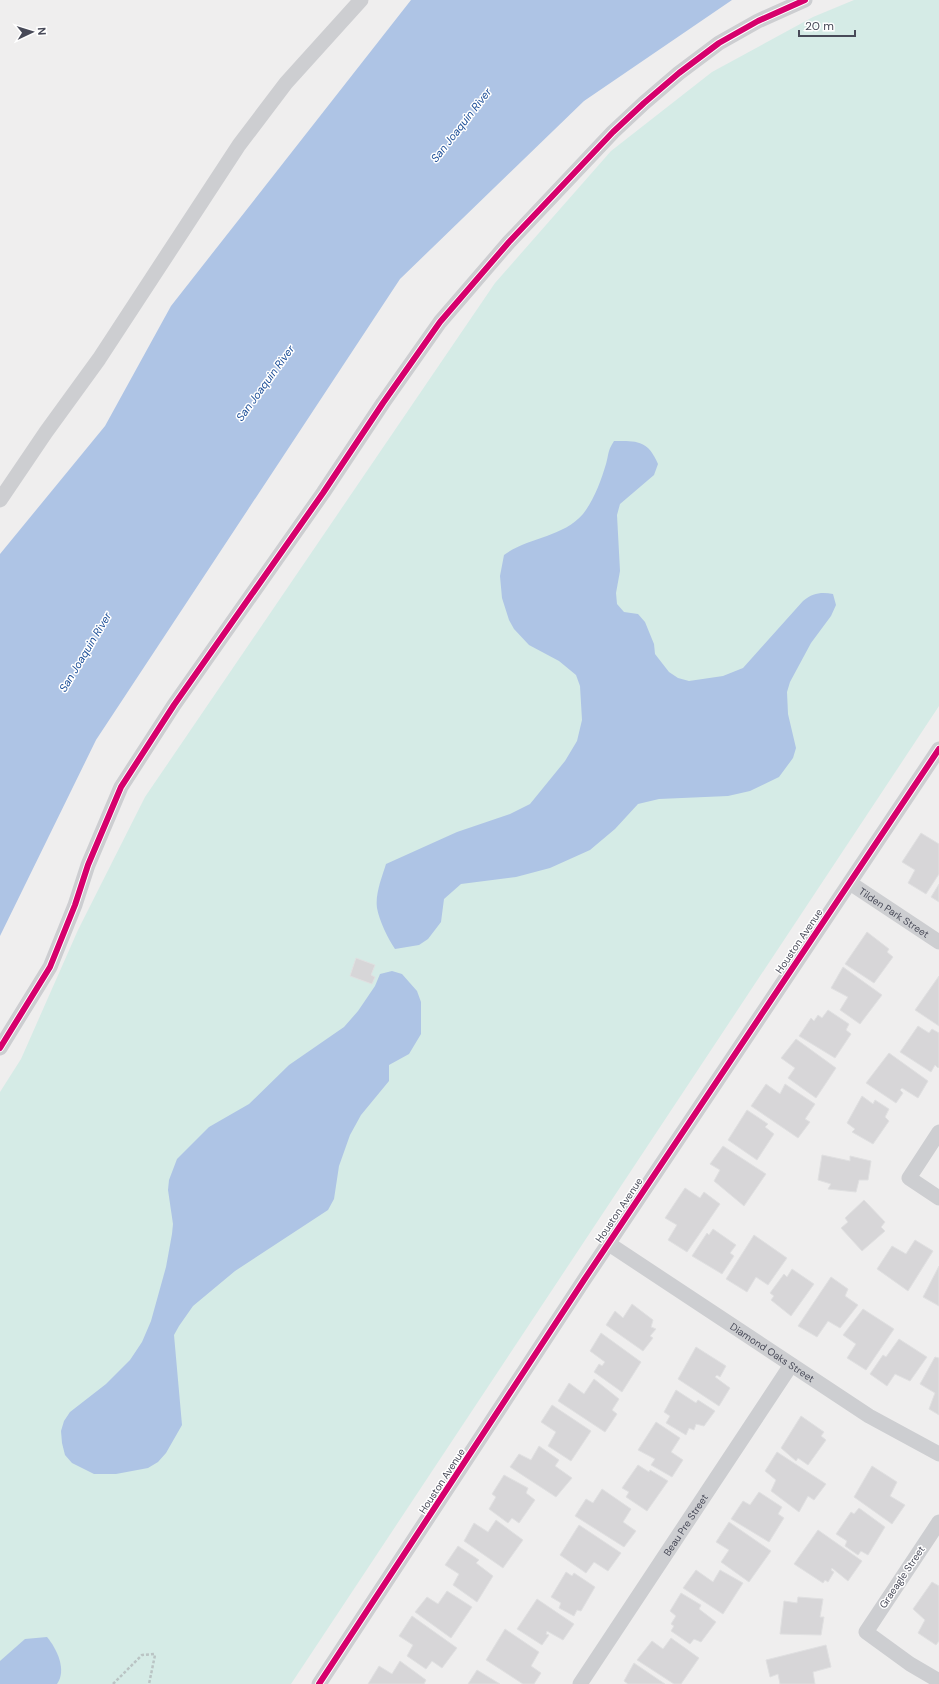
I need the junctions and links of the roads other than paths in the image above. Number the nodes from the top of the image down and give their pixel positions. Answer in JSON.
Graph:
{"nodes":[{"id":1,"x":361,"y":0,"type":"edge"},
{"id":2,"x":805,"y":0,"type":"edge"},
{"id":3,"x":0,"y":500,"type":"edge"},
{"id":4,"x":939,"y":749,"type":"edge"},
{"id":5,"x":850,"y":883,"type":"junction"},
{"id":6,"x":939,"y":942,"type":"edge"},
{"id":7,"x":0,"y":1048,"type":"edge"},
{"id":8,"x":939,"y":1132,"type":"edge"},
{"id":9,"x":939,"y":1198,"type":"edge"},
{"id":10,"x":609,"y":1244,"type":"junction"},
{"id":11,"x":791,"y":1365,"type":"junction"},
{"id":12,"x":939,"y":1454,"type":"edge"},
{"id":13,"x":939,"y":1522,"type":"edge"},
{"id":14,"x":939,"y":1681,"type":"edge"},
{"id":15,"x":319,"y":1684,"type":"edge"},
{"id":16,"x":580,"y":1684,"type":"edge"}],
"edges":[{"from":1,"to":3,"type":"street"},
{"from":2,"to":7,"type":"street"},
{"from":4,"to":5,"type":"street","name":"Houston Avenue"},
{"from":5,"to":6,"type":"street","name":"Tilden Park Street"},
{"from":5,"to":10,"type":"street","name":"Houston Avenue"},
{"from":8,"to":9,"type":"street"},
{"from":10,"to":11,"type":"street","name":"Diamond Oaks Street"},
{"from":10,"to":15,"type":"street","name":"Houston Avenue"},
{"from":11,"to":12,"type":"street","name":"Diamond Oaks Street"},
{"from":11,"to":16,"type":"street","name":"Beau Pre Street"},
{"from":13,"to":14,"type":"street","name":"Graeagle Street"}]}
